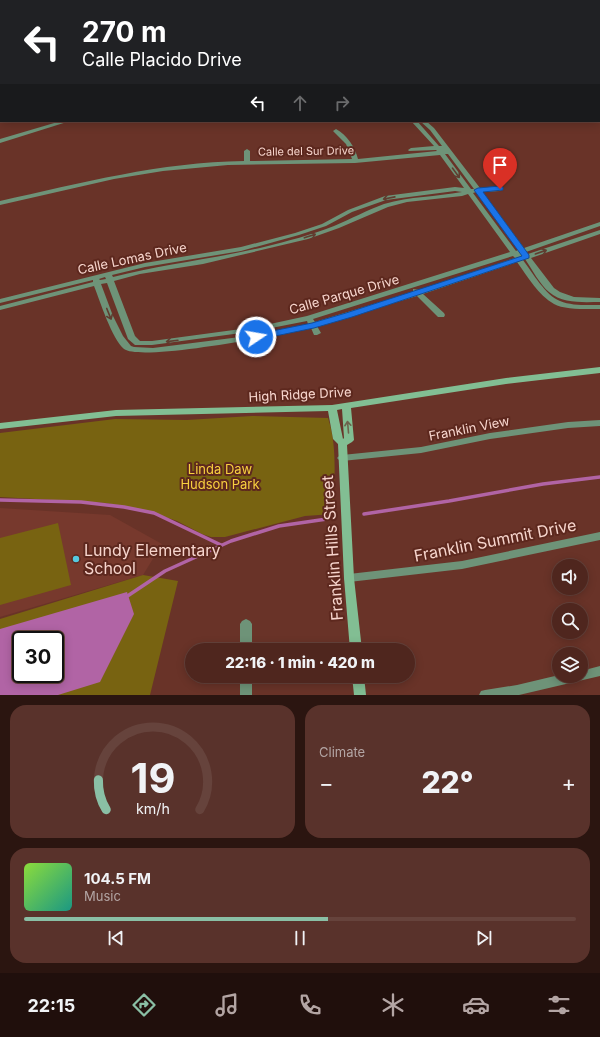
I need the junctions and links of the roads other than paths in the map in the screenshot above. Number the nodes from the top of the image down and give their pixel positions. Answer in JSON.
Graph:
{"nodes":[{"id":1,"x":64,"y":122,"type":"edge"},
{"id":2,"x":415,"y":122,"type":"edge"},
{"id":3,"x":424,"y":122,"type":"edge"},
{"id":4,"x":336,"y":131,"type":"dead end"},
{"id":5,"x":0,"y":141,"type":"edge"},
{"id":6,"x":448,"y":149,"type":"junction"},
{"id":7,"x":439,"y":150,"type":"junction"},
{"id":8,"x":248,"y":151,"type":"dead end"},
{"id":9,"x":355,"y":158,"type":"junction"},
{"id":10,"x":247,"y":161,"type":"junction"},
{"id":11,"x":67,"y":185,"type":"junction"},
{"id":12,"x":500,"y":189,"type":"dead end"},
{"id":13,"x":478,"y":190,"type":"junction"},
{"id":14,"x":469,"y":191,"type":"junction"},
{"id":15,"x":0,"y":199,"type":"edge"},
{"id":16,"x":0,"y":203,"type":"edge"},
{"id":17,"x":352,"y":210,"type":"junction"},
{"id":18,"x":362,"y":216,"type":"junction"},
{"id":19,"x":503,"y":224,"type":"junction"},
{"id":20,"x":600,"y":224,"type":"edge"},
{"id":21,"x":495,"y":226,"type":"junction"},
{"id":22,"x":586,"y":229,"type":"junction"},
{"id":23,"x":597,"y":233,"type":"edge"},
{"id":24,"x":242,"y":251,"type":"junction"},
{"id":25,"x":521,"y":255,"type":"junction"},
{"id":26,"x":478,"y":265,"type":"junction"},
{"id":27,"x":484,"y":270,"type":"junction"},
{"id":28,"x":109,"y":277,"type":"junction"},
{"id":29,"x":96,"y":280,"type":"junction"},
{"id":30,"x":410,"y":287,"type":"junction"},
{"id":31,"x":418,"y":293,"type":"junction"},
{"id":32,"x":30,"y":297,"type":"junction"},
{"id":33,"x":560,"y":300,"type":"junction"},
{"id":34,"x":600,"y":300,"type":"edge"},
{"id":35,"x":0,"y":301,"type":"edge"},
{"id":36,"x":600,"y":307,"type":"edge"},
{"id":37,"x":0,"y":308,"type":"edge"},
{"id":38,"x":441,"y":315,"type":"dead end"},
{"id":39,"x":311,"y":322,"type":"junction"},
{"id":40,"x":317,"y":333,"type":"dead end"},
{"id":41,"x":136,"y":346,"type":"junction"},
{"id":42,"x":600,"y":370,"type":"edge"},
{"id":43,"x":346,"y":406,"type":"junction"},
{"id":44,"x":332,"y":408,"type":"junction"},
{"id":45,"x":600,"y":423,"type":"edge"},
{"id":46,"x":0,"y":426,"type":"edge"},
{"id":47,"x":342,"y":443,"type":"junction"},
{"id":48,"x":342,"y":458,"type":"junction"},
{"id":49,"x":600,"y":536,"type":"edge"},
{"id":50,"x":349,"y":578,"type":"junction"},
{"id":51,"x":246,"y":624,"type":"dead end"},
{"id":52,"x":246,"y":643,"type":"edge"},
{"id":53,"x":355,"y":643,"type":"edge"},
{"id":54,"x":600,"y":671,"type":"edge"},
{"id":55,"x":588,"y":674,"type":"edge"},
{"id":56,"x":552,"y":682,"type":"edge"},
{"id":57,"x":246,"y":683,"type":"edge"},
{"id":58,"x":359,"y":683,"type":"edge"},
{"id":59,"x":246,"y":695,"type":"edge"},
{"id":60,"x":360,"y":695,"type":"edge"},
{"id":61,"x":485,"y":695,"type":"edge"}],
"edges":[{"from":1,"to":5,"type":"street"},
{"from":2,"to":7,"type":"street"},
{"from":3,"to":6,"type":"street"},
{"from":4,"to":9,"type":"street"},
{"from":6,"to":7,"type":"street","name":"Calle del Sur Drive"},
{"from":6,"to":13,"type":"street"},
{"from":7,"to":9,"type":"street","name":"Calle del Sur Drive"},
{"from":7,"to":14,"type":"street","one_way":true},
{"from":8,"to":10,"type":"street"},
{"from":9,"to":10,"type":"street","name":"Calle del Sur Drive"},
{"from":10,"to":11,"type":"street","name":"Calle del Sur Drive"},
{"from":11,"to":15,"type":"street","name":"Calle del Sur Drive"},
{"from":11,"to":16,"type":"street","name":"Calle del Sur Drive"},
{"from":12,"to":13,"type":"street","name":"Calle Lomas Drive"},
{"from":13,"to":14,"type":"street","name":"Calle Lomas Drive"},
{"from":13,"to":19,"type":"street"},
{"from":14,"to":17,"type":"street","name":"Calle Lomas Drive","one_way":true},
{"from":14,"to":18,"type":"street","name":"Calle Lomas Drive"},
{"from":14,"to":21,"type":"street"},
{"from":17,"to":18,"type":"street"},
{"from":17,"to":24,"type":"street","name":"Calle Lomas Drive"},
{"from":24,"to":18,"type":"street","name":"Calle Lomas Drive","one_way":true},
{"from":19,"to":21,"type":"street"},
{"from":19,"to":25,"type":"street"},
{"from":20,"to":22,"type":"street","name":"Calle Parque Drive"},
{"from":21,"to":25,"type":"street"},
{"from":22,"to":23,"type":"street"},
{"from":22,"to":25,"type":"street","name":"Calle Parque Drive"},
{"from":25,"to":23,"type":"street","name":"Calle Parque Drive","one_way":true},
{"from":24,"to":28,"type":"street","name":"Calle Lomas Drive"},
{"from":25,"to":26,"type":"street","name":"Calle Parque Drive"},
{"from":25,"to":27,"type":"street","name":"Calle Parque Drive"},
{"from":25,"to":33,"type":"street"},
{"from":26,"to":27,"type":"street"},
{"from":26,"to":30,"type":"street","name":"Calle Parque Drive"},
{"from":27,"to":31,"type":"street","name":"Calle Parque Drive"},
{"from":28,"to":29,"type":"street","name":"Calle Lomas Drive"},
{"from":28,"to":41,"type":"street"},
{"from":29,"to":32,"type":"street","name":"Calle Lomas Drive"},
{"from":29,"to":41,"type":"street","one_way":true},
{"from":30,"to":31,"type":"street"},
{"from":30,"to":39,"type":"street","name":"Calle Parque Drive"},
{"from":31,"to":38,"type":"street"},
{"from":31,"to":39,"type":"street","name":"Calle Parque Drive"},
{"from":32,"to":35,"type":"street","name":"Calle Lomas Drive"},
{"from":32,"to":37,"type":"street","name":"Calle Lomas Drive"},
{"from":33,"to":34,"type":"street"},
{"from":33,"to":36,"type":"street"},
{"from":39,"to":40,"type":"street"},
{"from":39,"to":41,"type":"street","name":"Calle Parque Drive"},
{"from":42,"to":43,"type":"street","name":"High Ridge Drive"},
{"from":43,"to":44,"type":"street","name":"High Ridge Drive"},
{"from":47,"to":43,"type":"street","name":"Franklin Hills Street","one_way":true},
{"from":44,"to":46,"type":"street","name":"High Ridge Drive"},
{"from":44,"to":47,"type":"street","name":"Franklin Hills Street"},
{"from":45,"to":48,"type":"street","name":"Franklin View"},
{"from":47,"to":48,"type":"street","name":"Franklin Hills Street"},
{"from":48,"to":50,"type":"street","name":"Franklin Hills Street"},
{"from":49,"to":50,"type":"street","name":"Franklin Summit Drive"},
{"from":50,"to":53,"type":"street","name":"Franklin Hills Street"},
{"from":51,"to":52,"type":"street"},
{"from":54,"to":55,"type":"street"},
{"from":56,"to":61,"type":"street"},
{"from":57,"to":59,"type":"street"},
{"from":58,"to":60,"type":"street"}]}
